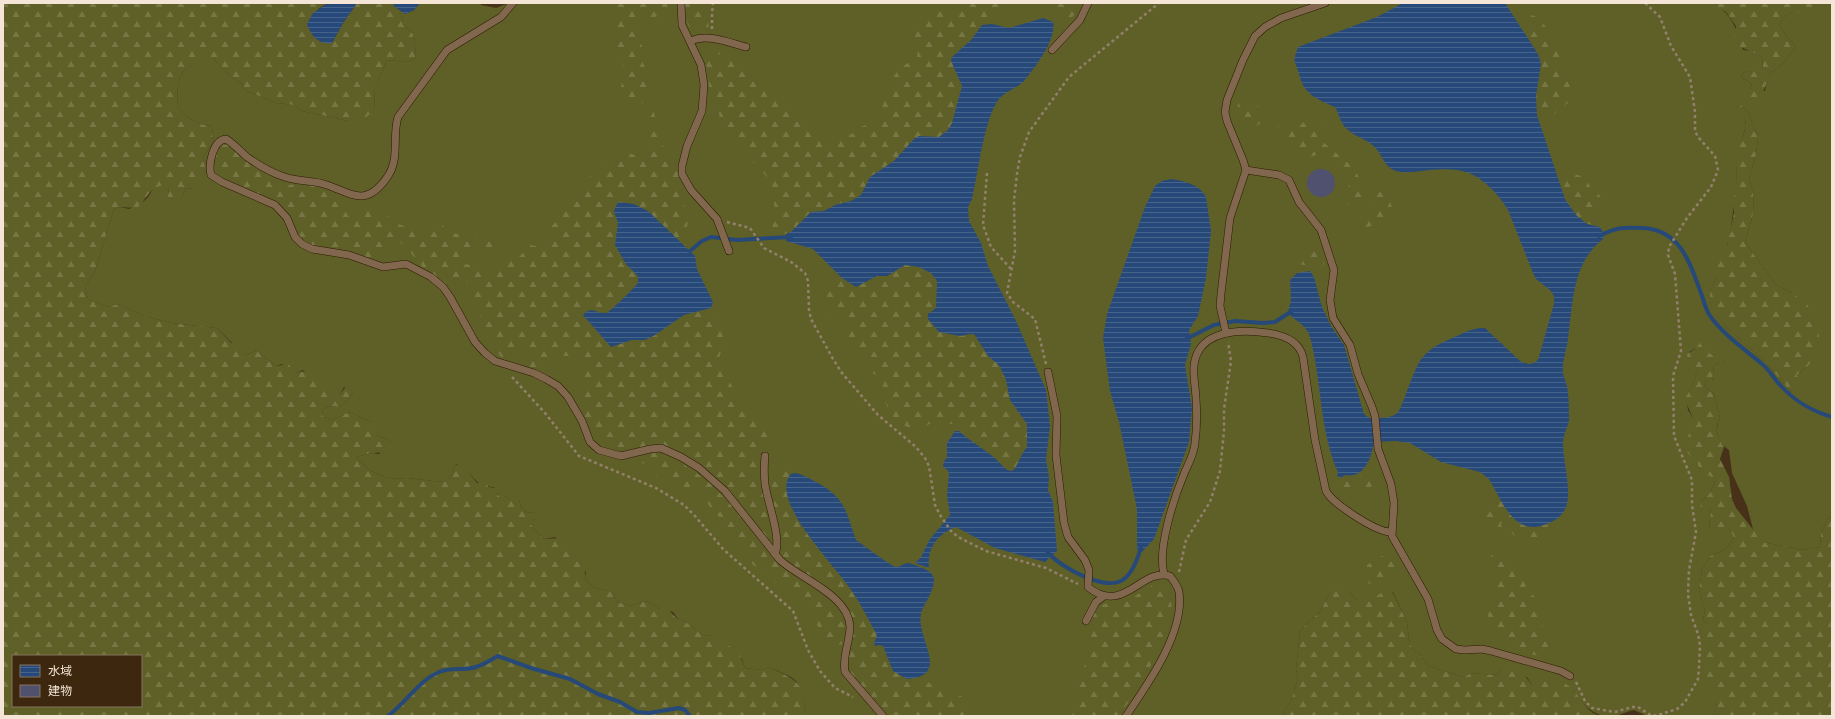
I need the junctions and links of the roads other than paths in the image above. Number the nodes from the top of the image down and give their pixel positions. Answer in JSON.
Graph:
{"nodes":[{"id":1,"x":513,"y":3,"type":"edge"},
{"id":2,"x":681,"y":3,"type":"edge"},
{"id":3,"x":1088,"y":3,"type":"edge"},
{"id":4,"x":1325,"y":3,"type":"edge"},
{"id":5,"x":691,"y":41,"type":"junction"},
{"id":6,"x":746,"y":47,"type":"dead end"},
{"id":7,"x":1052,"y":50,"type":"dead end"},
{"id":8,"x":1246,"y":170,"type":"junction"},
{"id":9,"x":729,"y":251,"type":"dead end"},
{"id":10,"x":1226,"y":331,"type":"junction"},
{"id":11,"x":1048,"y":372,"type":"road end"},
{"id":12,"x":765,"y":456,"type":"dead end"},
{"id":13,"x":1391,"y":532,"type":"junction"},
{"id":14,"x":774,"y":554,"type":"junction"},
{"id":15,"x":1167,"y":575,"type":"junction"},
{"id":16,"x":1104,"y":596,"type":"junction"},
{"id":17,"x":1086,"y":621,"type":"dead end"},
{"id":18,"x":1570,"y":676,"type":"road end"},
{"id":19,"x":883,"y":716,"type":"edge"},
{"id":20,"x":1126,"y":716,"type":"edge"}],
"edges":[{"from":1,"to":14,"type":"lane"},
{"from":2,"to":5,"type":"lane"},
{"from":3,"to":7,"type":"lane"},
{"from":4,"to":8,"type":"lane"},
{"from":5,"to":6,"type":"lane"},
{"from":5,"to":9,"type":"lane"},
{"from":8,"to":10,"type":"lane"},
{"from":8,"to":13,"type":"lane"},
{"from":10,"to":13,"type":"lane"},
{"from":10,"to":15,"type":"lane"},
{"from":11,"to":16,"type":"lane"},
{"from":12,"to":14,"type":"lane"},
{"from":13,"to":18,"type":"lane"},
{"from":14,"to":19,"type":"lane"},
{"from":15,"to":16,"type":"lane"},
{"from":15,"to":20,"type":"lane"},
{"from":16,"to":17,"type":"lane"}]}
